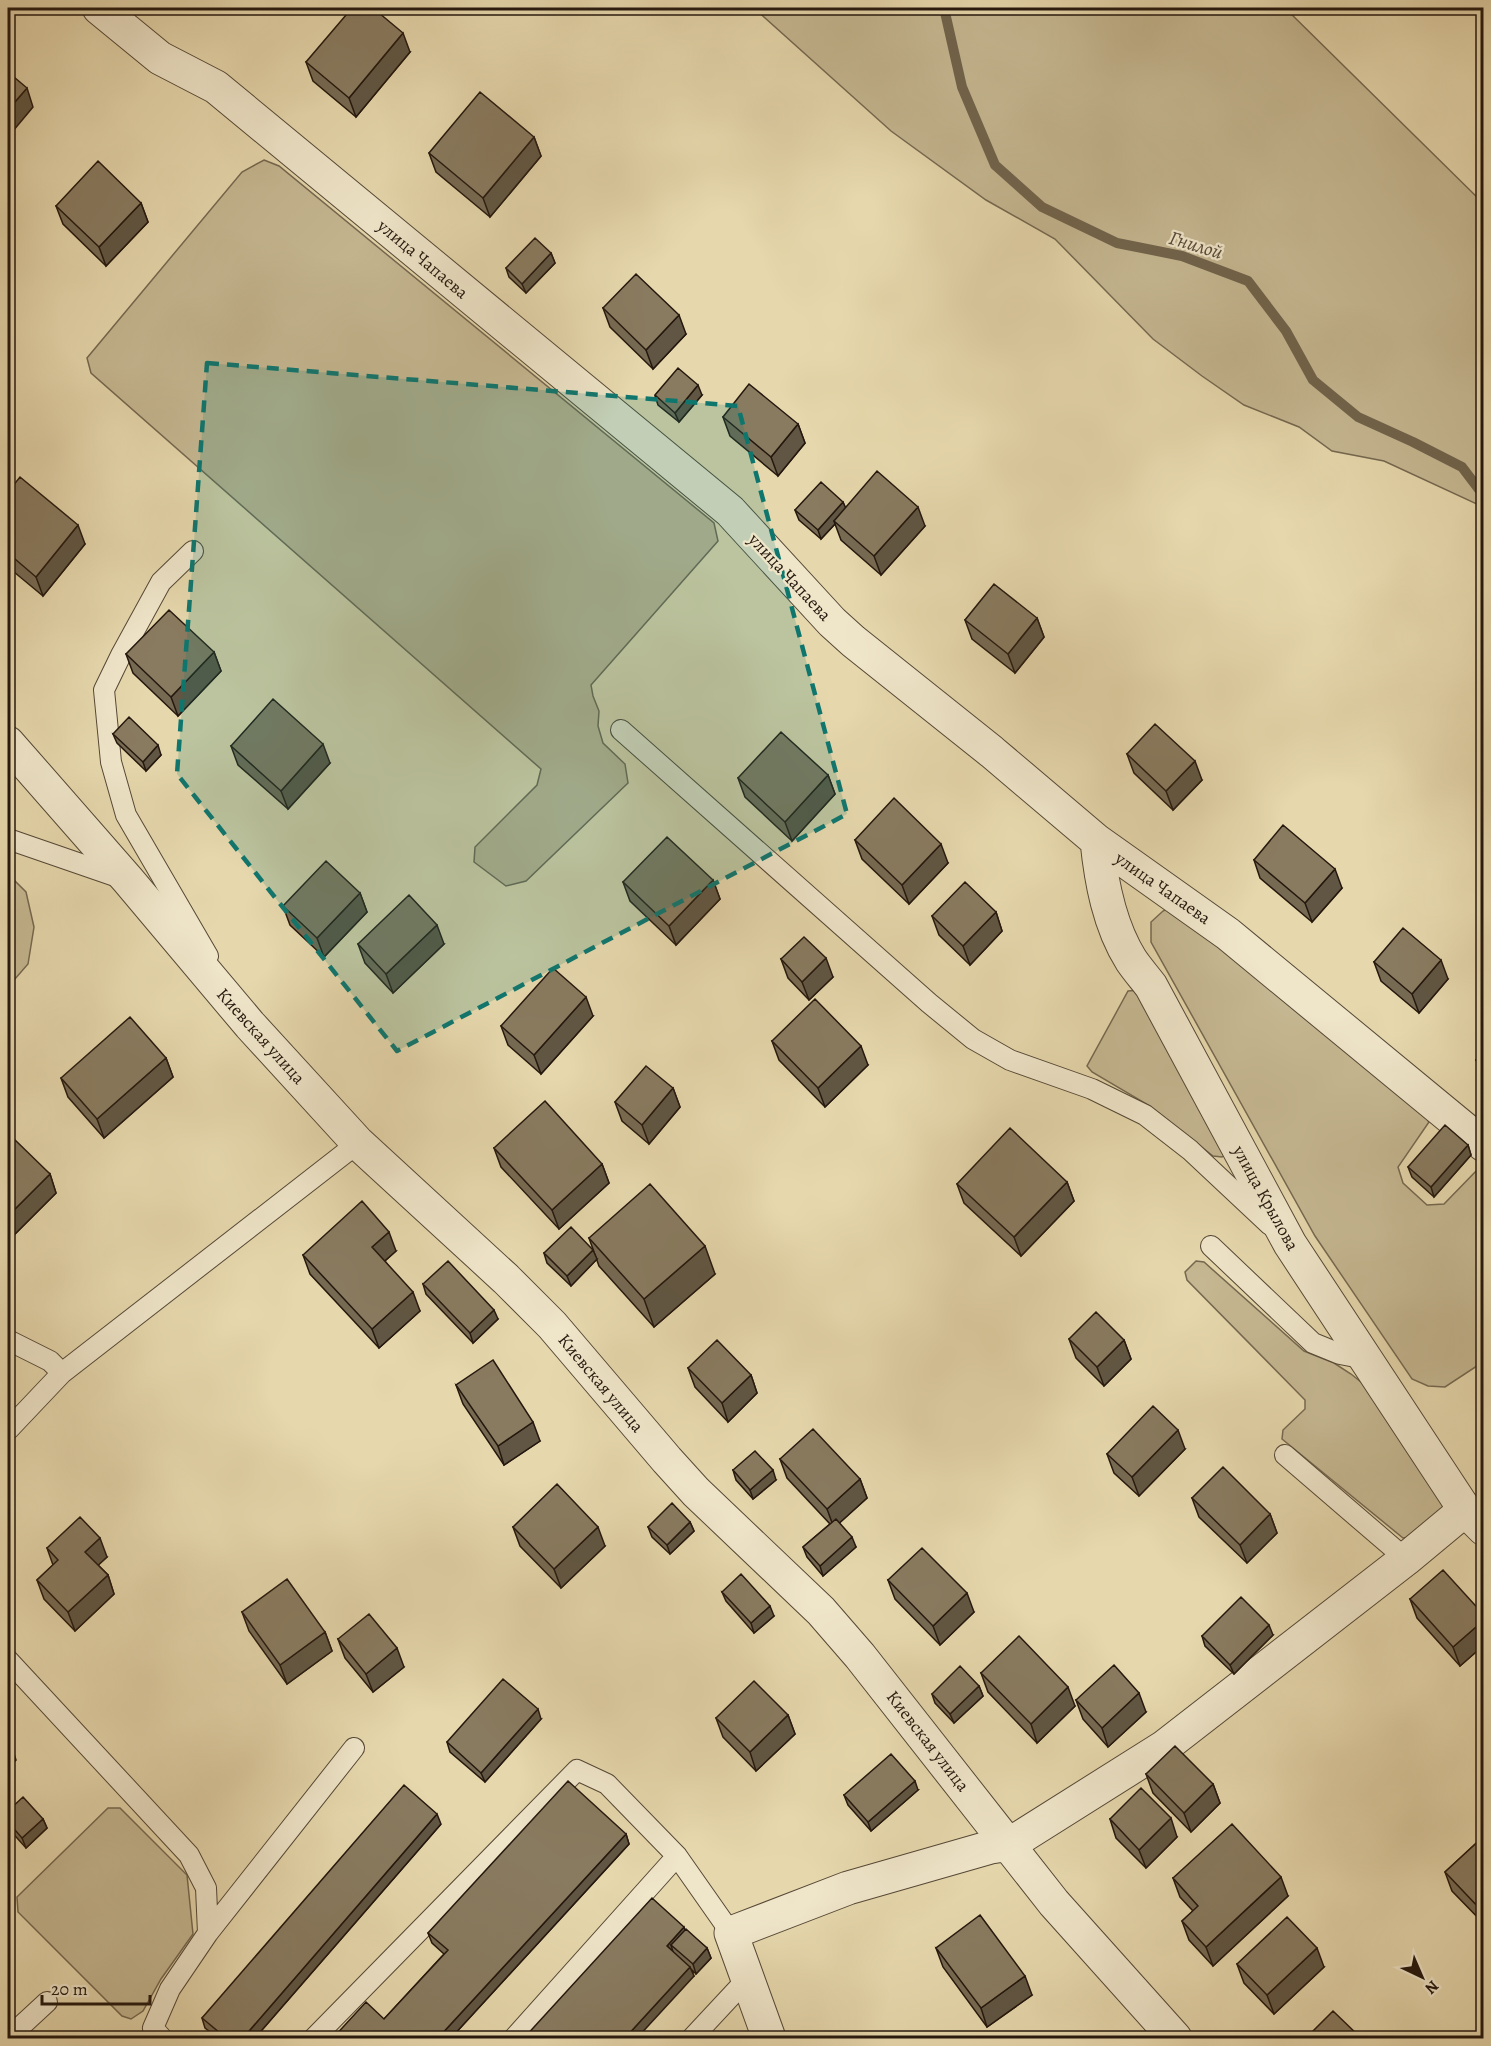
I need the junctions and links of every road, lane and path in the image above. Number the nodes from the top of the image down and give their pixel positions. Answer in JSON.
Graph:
{"nodes":[{"id":1,"x":99,"y":8,"type":"edge"},
{"id":2,"x":193,"y":551,"type":"dead end"},
{"id":3,"x":621,"y":730,"type":"dead end"},
{"id":4,"x":8,"y":743,"type":"edge"},
{"id":5,"x":8,"y":839,"type":"edge"},
{"id":6,"x":1097,"y":842,"type":"junction"},
{"id":7,"x":128,"y":880,"type":"junction"},
{"id":8,"x":250,"y":1025,"type":"junction"},
{"id":9,"x":358,"y":1143,"type":"junction"},
{"id":10,"x":1484,"y":1145,"type":"edge"},
{"id":11,"x":1290,"y":1244,"type":"junction"},
{"id":12,"x":1211,"y":1246,"type":"dead end"},
{"id":13,"x":8,"y":1340,"type":"edge"},
{"id":14,"x":1366,"y":1359,"type":"junction"},
{"id":15,"x":62,"y":1373,"type":"junction"},
{"id":16,"x":8,"y":1430,"type":"edge"},
{"id":17,"x":1285,"y":1455,"type":"dead end"},
{"id":18,"x":1474,"y":1520,"type":"edge"},
{"id":19,"x":1406,"y":1559,"type":"junction"},
{"id":20,"x":8,"y":1660,"type":"edge"},
{"id":21,"x":354,"y":1748,"type":"dead end"},
{"id":22,"x":1010,"y":1844,"type":"junction"},
{"id":23,"x":676,"y":1856,"type":"junction"},
{"id":24,"x":731,"y":1933,"type":"junction"},
{"id":25,"x":208,"y":1934,"type":"junction"},
{"id":26,"x":747,"y":1979,"type":"junction"},
{"id":27,"x":47,"y":2002,"type":"dead end"},
{"id":28,"x":8,"y":2038,"type":"edge"},
{"id":29,"x":162,"y":2038,"type":"edge"},
{"id":30,"x":314,"y":2038,"type":"edge"},
{"id":31,"x":514,"y":2038,"type":"edge"},
{"id":32,"x":692,"y":2038,"type":"edge"},
{"id":33,"x":769,"y":2038,"type":"edge"},
{"id":34,"x":1175,"y":2038,"type":"edge"}],
"edges":[{"from":1,"to":6,"type":"street","name":"улица Чапаева"},
{"from":2,"to":8,"type":"lane"},
{"from":3,"to":11,"type":"lane"},
{"from":4,"to":7,"type":"street","name":"Киевская улица"},
{"from":5,"to":7,"type":"lane"},
{"from":6,"to":10,"type":"street","name":"улица Чапаева"},
{"from":6,"to":11,"type":"street","name":"улица Крылова"},
{"from":7,"to":8,"type":"street","name":"Киевская улица"},
{"from":8,"to":9,"type":"street","name":"Киевская улица"},
{"from":9,"to":15,"type":"lane"},
{"from":9,"to":22,"type":"street","name":"Киевская улица"},
{"from":11,"to":14,"type":"street","name":"улица Крылова"},
{"from":12,"to":14,"type":"lane"},
{"from":13,"to":15,"type":"lane"},
{"from":14,"to":18,"type":"street","name":"улица Крылова"},
{"from":15,"to":16,"type":"lane"},
{"from":17,"to":19,"type":"lane"},
{"from":18,"to":19,"type":"street"},
{"from":19,"to":22,"type":"street"},
{"from":20,"to":25,"type":"lane"},
{"from":21,"to":25,"type":"lane"},
{"from":22,"to":24,"type":"street"},
{"from":22,"to":34,"type":"street","name":"Киевская улица"},
{"from":23,"to":24,"type":"lane"},
{"from":23,"to":30,"type":"lane"},
{"from":23,"to":31,"type":"lane"},
{"from":24,"to":26,"type":"street"},
{"from":25,"to":29,"type":"lane"},
{"from":26,"to":32,"type":"lane"},
{"from":26,"to":33,"type":"street"},
{"from":27,"to":28,"type":"lane"}]}
